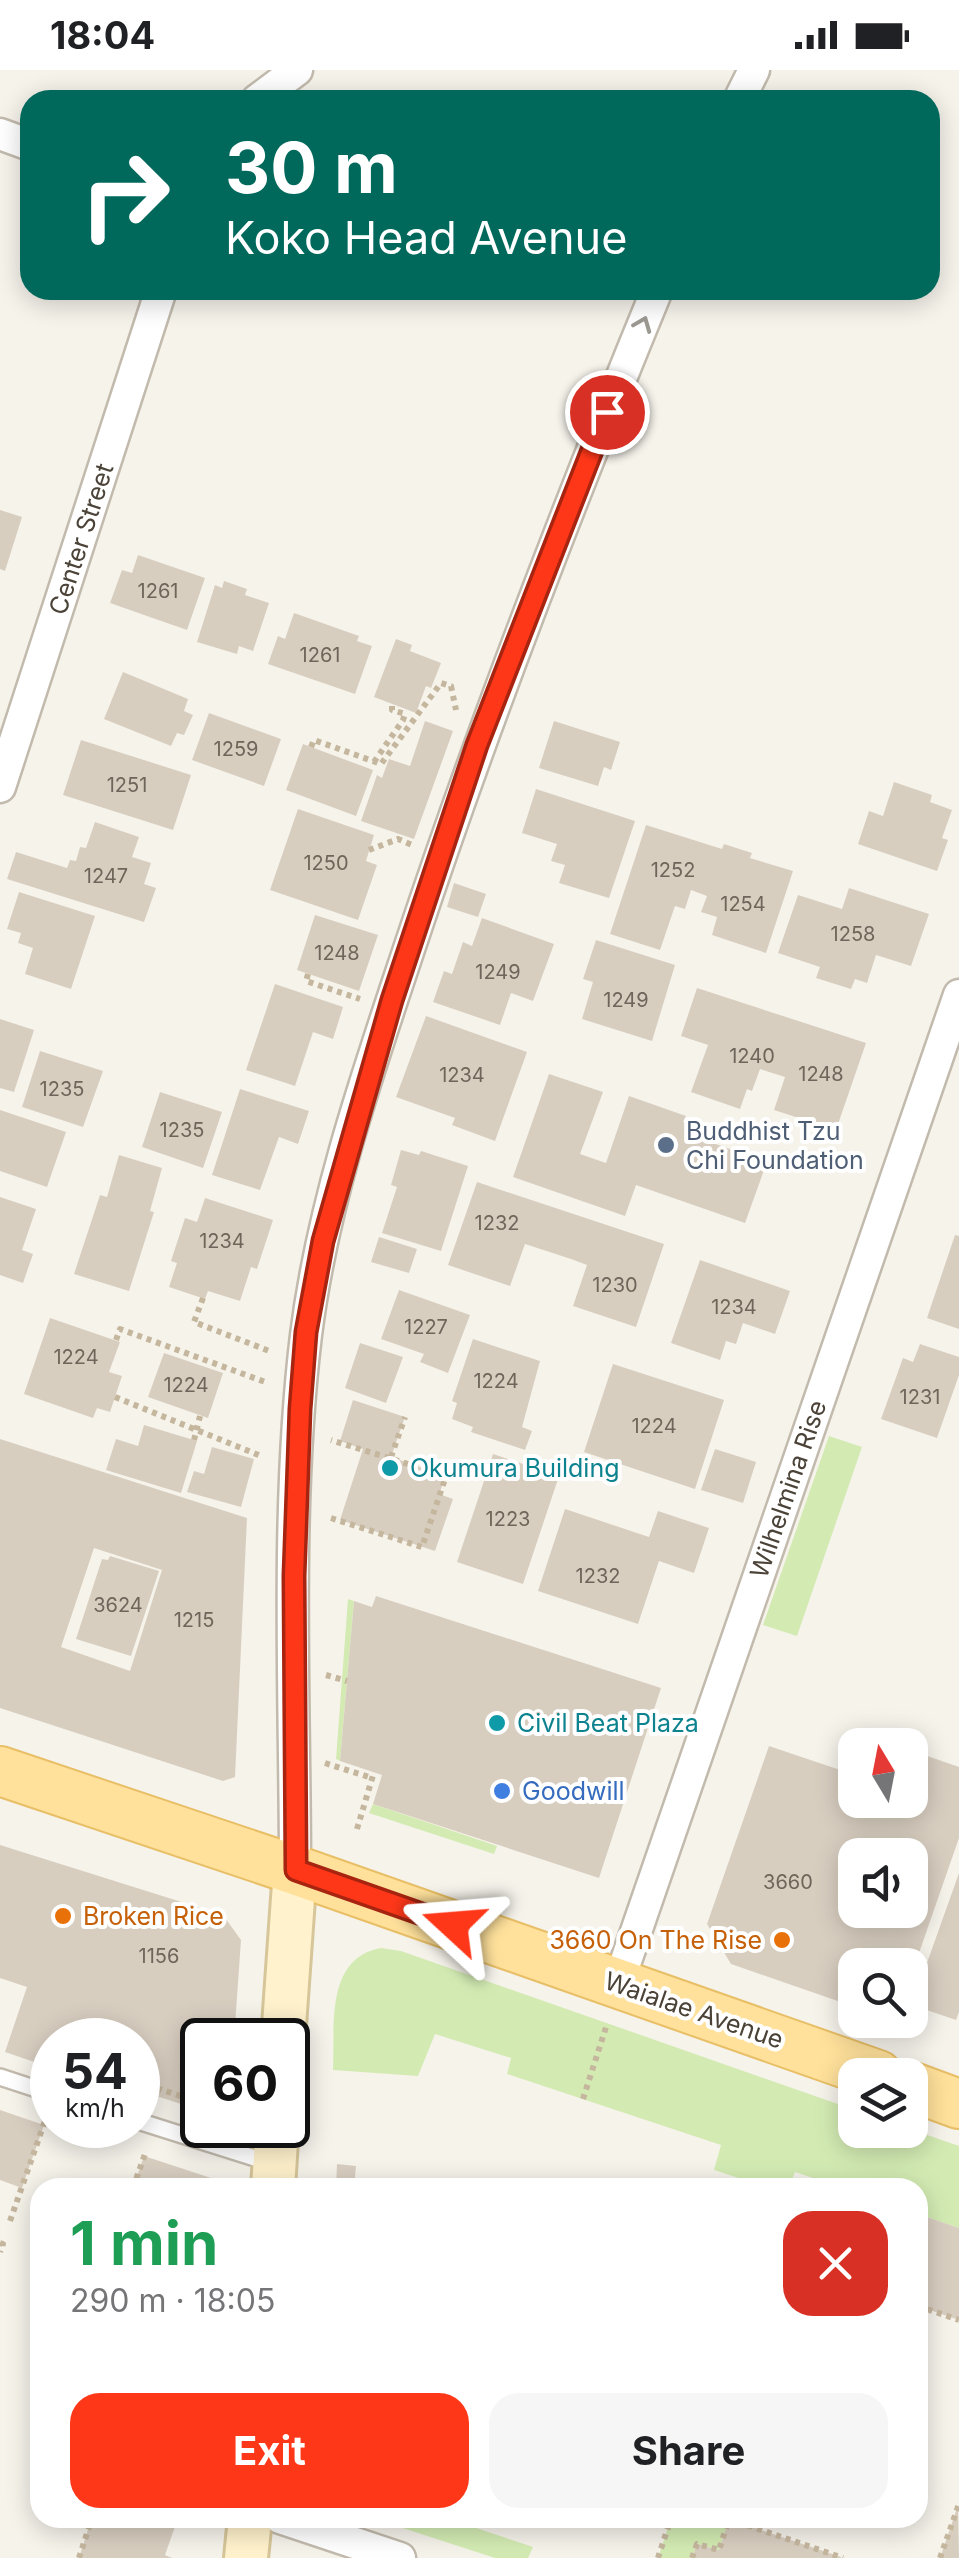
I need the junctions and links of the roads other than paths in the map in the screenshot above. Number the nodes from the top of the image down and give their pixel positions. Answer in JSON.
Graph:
{"nodes":[{"id":1,"x":297,"y":70,"type":"edge"},
{"id":2,"x":271,"y":90,"type":"edge"},
{"id":3,"x":158,"y":300,"type":"edge"},
{"id":4,"x":653,"y":300,"type":"edge"},
{"id":5,"x":0,"y":787,"type":"edge"},
{"id":6,"x":959,"y":995,"type":"edge"},
{"id":7,"x":0,"y":1771,"type":"edge"},
{"id":8,"x":296,"y":1870,"type":"junction"},
{"id":9,"x":612,"y":2004,"type":"junction"},
{"id":10,"x":285,"y":2018,"type":"edge"},
{"id":11,"x":838,"y":2064,"type":"edge"},
{"id":12,"x":0,"y":2077,"type":"edge"},
{"id":13,"x":30,"y":2087,"type":"edge"},
{"id":14,"x":928,"y":2093,"type":"edge"},
{"id":15,"x":959,"y":2104,"type":"edge"},
{"id":16,"x":160,"y":2127,"type":"edge"},
{"id":17,"x":275,"y":2159,"type":"edge"},
{"id":18,"x":249,"y":2528,"type":"edge"},
{"id":19,"x":310,"y":2528,"type":"edge"},
{"id":20,"x":246,"y":2558,"type":"edge"},
{"id":21,"x":400,"y":2558,"type":"edge"}],
"edges":[{"from":1,"to":2,"type":"street"},
{"from":3,"to":5,"type":"street","name":"Center Street"},
{"from":8,"to":4,"type":"street","one_way":true},
{"from":6,"to":9,"type":"street","name":"Wilhelmina Rise"},
{"from":7,"to":8,"type":"main road","name":"Waialae Avenue"},
{"from":8,"to":9,"type":"main road","name":"Waialae Avenue"},
{"from":8,"to":10,"type":"street"},
{"from":9,"to":11,"type":"main road","name":"Waialae Avenue"},
{"from":12,"to":13,"type":"lane"},
{"from":14,"to":15,"type":"main road"},
{"from":16,"to":17,"type":"lane"},
{"from":18,"to":20,"type":"street"},
{"from":19,"to":21,"type":"street"}]}
